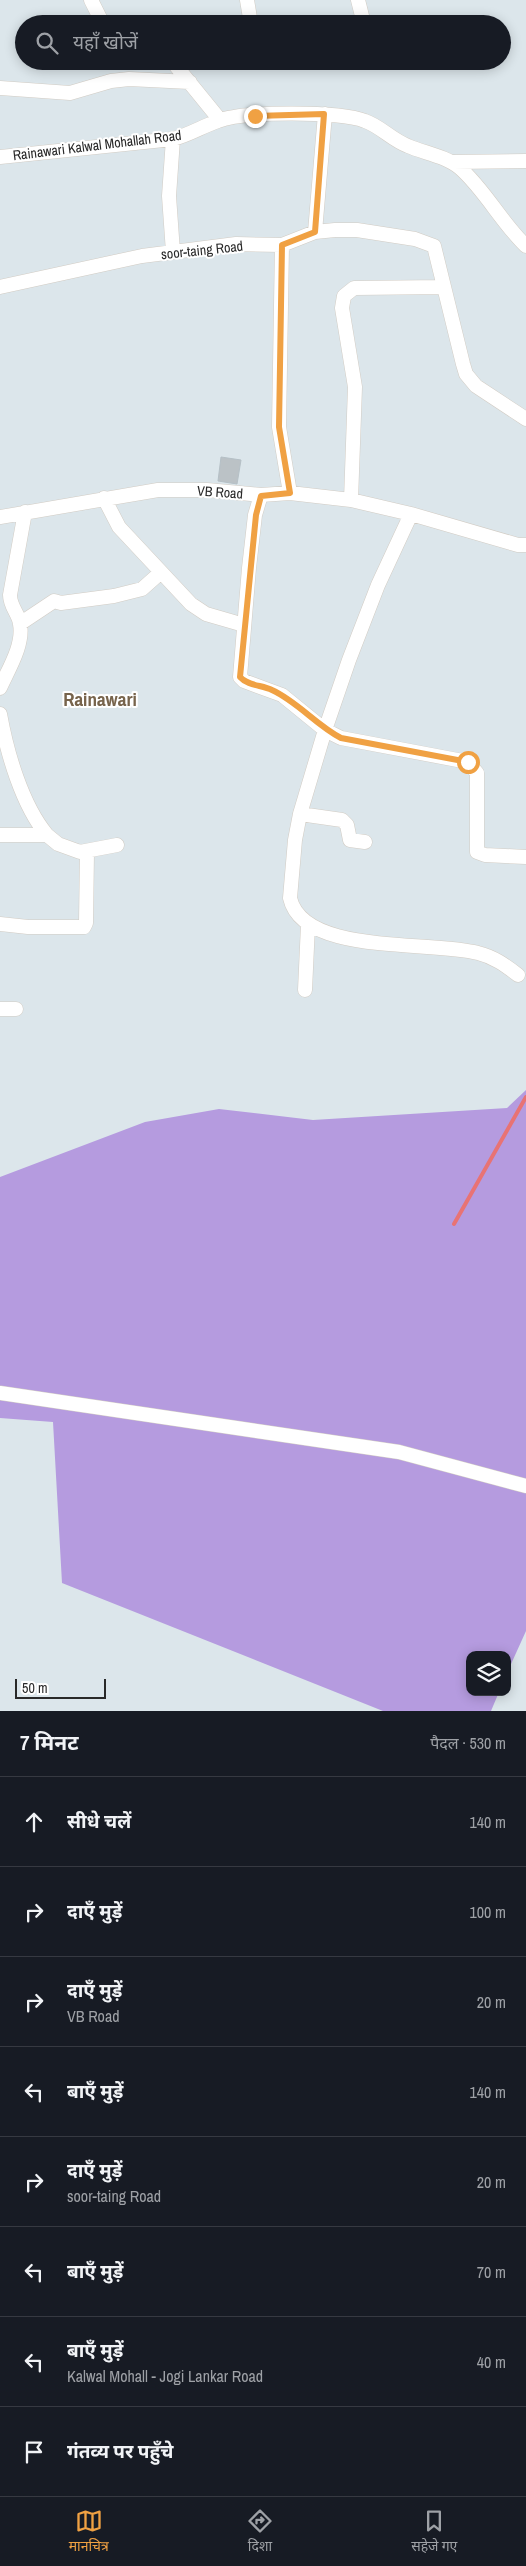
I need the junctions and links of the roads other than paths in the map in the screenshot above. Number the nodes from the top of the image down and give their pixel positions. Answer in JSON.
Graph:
{"nodes":[{"id":1,"x":91,"y":0,"type":"edge"},
{"id":2,"x":247,"y":0,"type":"edge"},
{"id":3,"x":358,"y":0,"type":"edge"},
{"id":4,"x":98,"y":15,"type":"edge"},
{"id":5,"x":250,"y":15,"type":"edge"},
{"id":6,"x":362,"y":15,"type":"edge"},
{"id":7,"x":180,"y":70,"type":"edge"},
{"id":8,"x":190,"y":82,"type":"junction"},
{"id":9,"x":0,"y":88,"type":"edge"},
{"id":10,"x":324,"y":114,"type":"junction"},
{"id":11,"x":220,"y":120,"type":"junction"},
{"id":12,"x":173,"y":139,"type":"junction"},
{"id":13,"x":0,"y":157,"type":"edge"},
{"id":14,"x":526,"y":161,"type":"edge"},
{"id":15,"x":453,"y":162,"type":"junction"},
{"id":16,"x":315,"y":232,"type":"junction"},
{"id":17,"x":282,"y":245,"type":"junction"},
{"id":18,"x":526,"y":246,"type":"edge"},
{"id":19,"x":173,"y":252,"type":"junction"},
{"id":20,"x":0,"y":287,"type":"edge"},
{"id":21,"x":444,"y":288,"type":"junction"},
{"id":22,"x":526,"y":419,"type":"edge"},
{"id":23,"x":290,"y":493,"type":"junction"},
{"id":24,"x":261,"y":496,"type":"junction"},
{"id":25,"x":104,"y":498,"type":"junction"},
{"id":26,"x":351,"y":500,"type":"junction"},
{"id":27,"x":26,"y":512,"type":"junction"},
{"id":28,"x":411,"y":514,"type":"junction"},
{"id":29,"x":0,"y":517,"type":"edge"},
{"id":30,"x":523,"y":547,"type":"edge"},
{"id":31,"x":160,"y":572,"type":"junction"},
{"id":32,"x":20,"y":623,"type":"junction"},
{"id":33,"x":244,"y":625,"type":"junction"},
{"id":34,"x":0,"y":688,"type":"edge"},
{"id":35,"x":0,"y":714,"type":"edge"},
{"id":36,"x":325,"y":730,"type":"junction"},
{"id":37,"x":300,"y":814,"type":"junction"},
{"id":38,"x":0,"y":835,"type":"edge"},
{"id":39,"x":47,"y":835,"type":"junction"},
{"id":40,"x":365,"y":842,"type":"dead end"},
{"id":41,"x":117,"y":845,"type":"dead end"},
{"id":42,"x":87,"y":852,"type":"junction"},
{"id":43,"x":526,"y":857,"type":"edge"},
{"id":44,"x":0,"y":924,"type":"edge"},
{"id":45,"x":308,"y":925,"type":"junction"},
{"id":46,"x":518,"y":975,"type":"dead end"},
{"id":47,"x":305,"y":990,"type":"dead end"},
{"id":48,"x":0,"y":1009,"type":"edge"},
{"id":49,"x":16,"y":1009,"type":"dead end"},
{"id":50,"x":0,"y":1393,"type":"edge"},
{"id":51,"x":526,"y":1486,"type":"edge"}],
"edges":[{"from":1,"to":4,"type":"street"},
{"from":2,"to":5,"type":"street"},
{"from":3,"to":6,"type":"street"},
{"from":7,"to":8,"type":"street"},
{"from":8,"to":9,"type":"street"},
{"from":8,"to":11,"type":"street"},
{"from":10,"to":11,"type":"street","name":"Rainawari Kalwal Mohallah Road"},
{"from":10,"to":15,"type":"street","name":"Rainawari Kalwal Mohallah Road"},
{"from":10,"to":16,"type":"street"},
{"from":11,"to":12,"type":"street","name":"Rainawari Kalwal Mohallah Road"},
{"from":12,"to":13,"type":"street","name":"Rainawari Kalwal Mohallah Road"},
{"from":12,"to":19,"type":"street"},
{"from":14,"to":15,"type":"street"},
{"from":15,"to":18,"type":"street"},
{"from":16,"to":17,"type":"street","name":"soor-taing Road"},
{"from":16,"to":21,"type":"street","name":"soor-taing Road"},
{"from":17,"to":19,"type":"street","name":"soor-taing Road"},
{"from":17,"to":23,"type":"street"},
{"from":19,"to":20,"type":"street","name":"soor-taing Road"},
{"from":21,"to":22,"type":"street"},
{"from":21,"to":26,"type":"street"},
{"from":23,"to":24,"type":"street","name":"VB Road"},
{"from":23,"to":26,"type":"street","name":"VB Road"},
{"from":24,"to":25,"type":"street","name":"VB Road"},
{"from":24,"to":33,"type":"street"},
{"from":25,"to":27,"type":"street","name":"VB Road"},
{"from":25,"to":31,"type":"street"},
{"from":26,"to":28,"type":"street","name":"VB Road"},
{"from":27,"to":29,"type":"street","name":"VB Road"},
{"from":27,"to":32,"type":"street"},
{"from":28,"to":30,"type":"street","name":"VB Road"},
{"from":28,"to":36,"type":"street"},
{"from":31,"to":32,"type":"street"},
{"from":31,"to":33,"type":"street"},
{"from":32,"to":34,"type":"street"},
{"from":33,"to":36,"type":"street"},
{"from":35,"to":39,"type":"street"},
{"from":36,"to":37,"type":"street"},
{"from":36,"to":43,"type":"street"},
{"from":37,"to":40,"type":"street"},
{"from":37,"to":45,"type":"street"},
{"from":38,"to":39,"type":"street"},
{"from":39,"to":42,"type":"street"},
{"from":41,"to":42,"type":"street"},
{"from":42,"to":44,"type":"street"},
{"from":45,"to":46,"type":"street"},
{"from":45,"to":47,"type":"street"},
{"from":48,"to":49,"type":"street"},
{"from":50,"to":51,"type":"street"}]}
